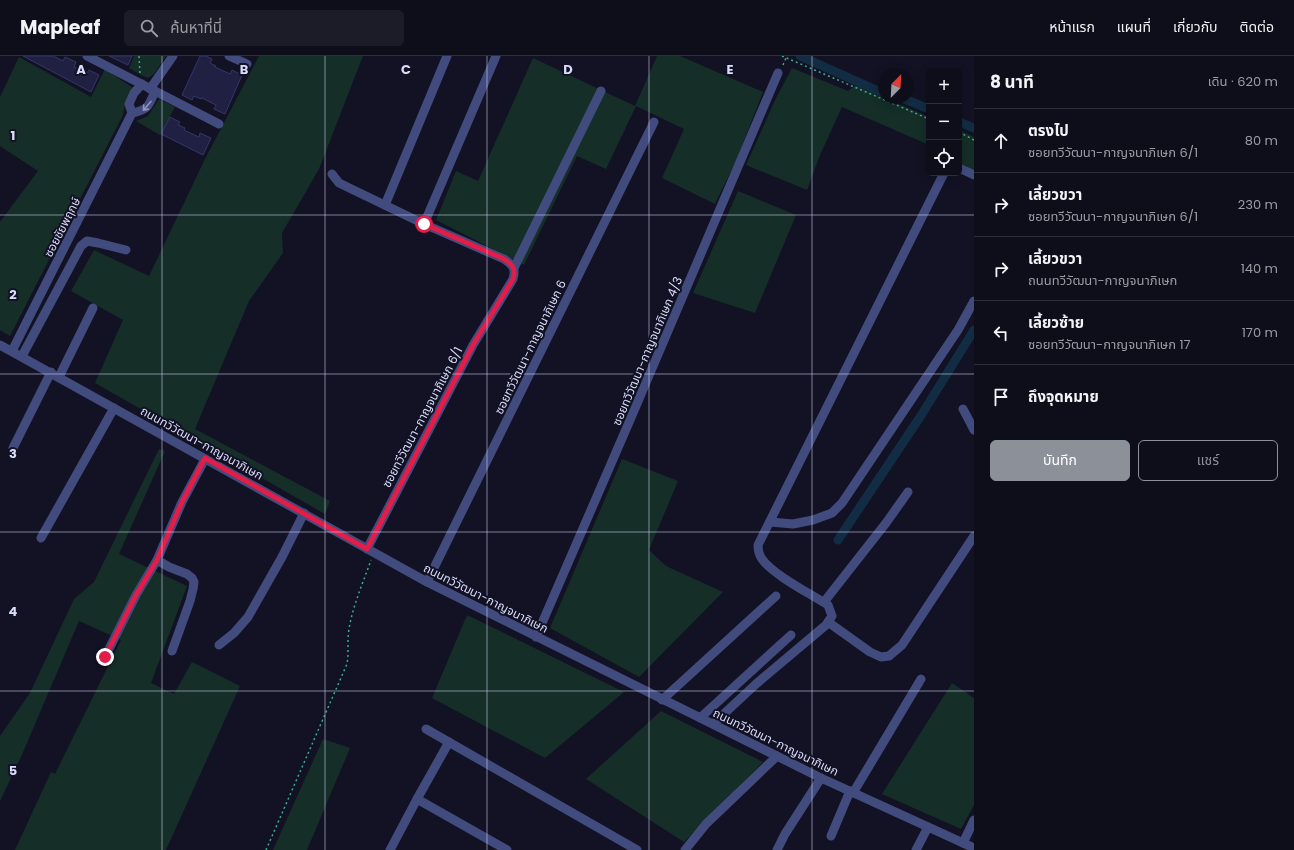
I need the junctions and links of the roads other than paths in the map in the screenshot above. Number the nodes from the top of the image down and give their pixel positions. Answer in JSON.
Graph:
{"nodes":[{"id":1,"x":87,"y":56,"type":"edge"},
{"id":2,"x":173,"y":56,"type":"edge"},
{"id":3,"x":229,"y":56,"type":"edge"},
{"id":4,"x":447,"y":56,"type":"edge"},
{"id":5,"x":496,"y":56,"type":"edge"},
{"id":6,"x":247,"y":64,"type":"dead end"},
{"id":7,"x":778,"y":73,"type":"dead end"},
{"id":8,"x":142,"y":84,"type":"junction"},
{"id":9,"x":152,"y":90,"type":"junction"},
{"id":10,"x":601,"y":91,"type":"dead end"},
{"id":11,"x":132,"y":113,"type":"junction"},
{"id":12,"x":654,"y":122,"type":"dead end"},
{"id":13,"x":219,"y":124,"type":"dead end"},
{"id":14,"x":962,"y":169,"type":"edge"},
{"id":15,"x":332,"y":174,"type":"dead end"},
{"id":16,"x":974,"y":175,"type":"edge"},
{"id":17,"x":943,"y":176,"type":"edge"},
{"id":18,"x":385,"y":206,"type":"junction"},
{"id":19,"x":424,"y":224,"type":"junction"},
{"id":20,"x":126,"y":250,"type":"dead end"},
{"id":21,"x":514,"y":268,"type":"junction"},
{"id":22,"x":974,"y":301,"type":"edge"},
{"id":23,"x":93,"y":308,"type":"dead end"},
{"id":24,"x":0,"y":345,"type":"edge"},
{"id":25,"x":12,"y":351,"type":"junction"},
{"id":26,"x":22,"y":356,"type":"junction"},
{"id":27,"x":51,"y":372,"type":"junction"},
{"id":28,"x":59,"y":377,"type":"junction"},
{"id":29,"x":114,"y":408,"type":"junction"},
{"id":30,"x":963,"y":409,"type":"dead end"},
{"id":31,"x":974,"y":430,"type":"edge"},
{"id":32,"x":13,"y":448,"type":"dead end"},
{"id":33,"x":205,"y":458,"type":"junction"},
{"id":34,"x":908,"y":492,"type":"dead end"},
{"id":35,"x":304,"y":514,"type":"junction"},
{"id":36,"x":770,"y":522,"type":"junction"},
{"id":37,"x":974,"y":536,"type":"edge"},
{"id":38,"x":41,"y":538,"type":"dead end"},
{"id":39,"x":370,"y":550,"type":"junction"},
{"id":40,"x":157,"y":560,"type":"junction"},
{"id":41,"x":427,"y":582,"type":"junction"},
{"id":42,"x":776,"y":596,"type":"dead end"},
{"id":43,"x":824,"y":602,"type":"junction"},
{"id":44,"x":828,"y":622,"type":"junction"},
{"id":45,"x":791,"y":635,"type":"dead end"},
{"id":46,"x":536,"y":637,"type":"junction"},
{"id":47,"x":219,"y":646,"type":"dead end"},
{"id":48,"x":172,"y":651,"type":"dead end"},
{"id":49,"x":105,"y":657,"type":"dead end"},
{"id":50,"x":921,"y":679,"type":"dead end"},
{"id":51,"x":662,"y":700,"type":"junction"},
{"id":52,"x":700,"y":718,"type":"junction"},
{"id":53,"x":712,"y":724,"type":"junction"},
{"id":54,"x":426,"y":729,"type":"dead end"},
{"id":55,"x":449,"y":742,"type":"junction"},
{"id":56,"x":777,"y":756,"type":"junction"},
{"id":57,"x":821,"y":778,"type":"junction"},
{"id":58,"x":852,"y":792,"type":"junction"},
{"id":59,"x":417,"y":798,"type":"junction"},
{"id":60,"x":974,"y":820,"type":"edge"},
{"id":61,"x":928,"y":827,"type":"junction"},
{"id":62,"x":831,"y":836,"type":"dead end"},
{"id":63,"x":963,"y":843,"type":"junction"},
{"id":64,"x":974,"y":848,"type":"edge"},
{"id":65,"x":390,"y":850,"type":"edge"},
{"id":66,"x":507,"y":850,"type":"edge"},
{"id":67,"x":637,"y":850,"type":"edge"},
{"id":68,"x":685,"y":850,"type":"edge"},
{"id":69,"x":777,"y":850,"type":"edge"},
{"id":70,"x":916,"y":850,"type":"edge"}],
"edges":[{"from":1,"to":8,"type":"street"},
{"from":2,"to":9,"type":"street"},
{"from":3,"to":6,"type":"street"},
{"from":4,"to":18,"type":"street"},
{"from":5,"to":19,"type":"street"},
{"from":7,"to":46,"type":"street","name":"ซอยทวีวัฒนา-กาญจนาภิเษก 4/3"},
{"from":8,"to":9,"type":"street"},
{"from":8,"to":11,"type":"street","name":"ซอยชัยพฤกษ์"},
{"from":9,"to":11,"type":"street","one_way":true},
{"from":9,"to":13,"type":"street"},
{"from":10,"to":21,"type":"street","name":"ซอยทวีวัฒนา-กาญจนาภิเษก 6/1"},
{"from":11,"to":25,"type":"street","name":"ซอยชัยพฤกษ์"},
{"from":12,"to":41,"type":"street","name":"ซอยทวีวัฒนา-กาญจนาภิเษก 6"},
{"from":14,"to":16,"type":"street"},
{"from":15,"to":18,"type":"street"},
{"from":17,"to":36,"type":"street"},
{"from":18,"to":19,"type":"street"},
{"from":19,"to":21,"type":"street"},
{"from":20,"to":26,"type":"street"},
{"from":21,"to":39,"type":"street","name":"ซอยทวีวัฒนา-กาญจนาภิเษก 6/1"},
{"from":22,"to":36,"type":"street"},
{"from":23,"to":28,"type":"street"},
{"from":24,"to":25,"type":"street","name":"ถนนทวีวัฒนา-กาญจนาภิเษก"},
{"from":25,"to":26,"type":"street","name":"ถนนทวีวัฒนา-กาญจนาภิเษก"},
{"from":26,"to":27,"type":"street","name":"ถนนทวีวัฒนา-กาญจนาภิเษก"},
{"from":27,"to":28,"type":"street","name":"ถนนทวีวัฒนา-กาญจนาภิเษก"},
{"from":27,"to":32,"type":"street"},
{"from":28,"to":29,"type":"street","name":"ถนนทวีวัฒนา-กาญจนาภิเษก"},
{"from":29,"to":33,"type":"street","name":"ถนนทวีวัฒนา-กาญจนาภิเษก"},
{"from":29,"to":38,"type":"street"},
{"from":30,"to":31,"type":"street"},
{"from":33,"to":35,"type":"street","name":"ถนนทวีวัฒนา-กาญจนาภิเษก"},
{"from":33,"to":40,"type":"street"},
{"from":34,"to":43,"type":"street"},
{"from":35,"to":39,"type":"street","name":"ถนนทวีวัฒนา-กาญจนาภิเษก"},
{"from":35,"to":47,"type":"street"},
{"from":36,"to":43,"type":"street"},
{"from":37,"to":44,"type":"street"},
{"from":39,"to":41,"type":"street","name":"ถนนทวีวัฒนา-กาญจนาภิเษก"},
{"from":40,"to":48,"type":"street"},
{"from":40,"to":49,"type":"street"},
{"from":41,"to":46,"type":"street","name":"ถนนทวีวัฒนา-กาญจนาภิเษก"},
{"from":42,"to":51,"type":"street"},
{"from":43,"to":44,"type":"street"},
{"from":44,"to":53,"type":"street"},
{"from":45,"to":52,"type":"street"},
{"from":46,"to":51,"type":"street","name":"ถนนทวีวัฒนา-กาญจนาภิเษก"},
{"from":50,"to":58,"type":"street"},
{"from":51,"to":52,"type":"street","name":"ถนนทวีวัฒนา-กาญจนาภิเษก"},
{"from":52,"to":53,"type":"street","name":"ถนนทวีวัฒนา-กาญจนาภิเษก"},
{"from":53,"to":56,"type":"street","name":"ถนนทวีวัฒนา-กาญจนาภิเษก"},
{"from":54,"to":55,"type":"street"},
{"from":55,"to":59,"type":"street"},
{"from":55,"to":67,"type":"street"},
{"from":56,"to":57,"type":"street","name":"ถนนทวีวัฒนา-กาญจนาภิเษก"},
{"from":56,"to":68,"type":"street"},
{"from":57,"to":58,"type":"street","name":"ถนนทวีวัฒนา-กาญจนาภิเษก"},
{"from":57,"to":69,"type":"street"},
{"from":58,"to":61,"type":"street","name":"ถนนทวีวัฒนา-กาญจนาภิเษก"},
{"from":58,"to":62,"type":"street"},
{"from":59,"to":65,"type":"street"},
{"from":59,"to":66,"type":"street"},
{"from":60,"to":63,"type":"street"},
{"from":61,"to":63,"type":"street","name":"ถนนทวีวัฒนา-กาญจนาภิเษก"},
{"from":61,"to":70,"type":"street"},
{"from":63,"to":64,"type":"street","name":"ถนนทวีวัฒนา-กาญจนาภิเษก"}]}
